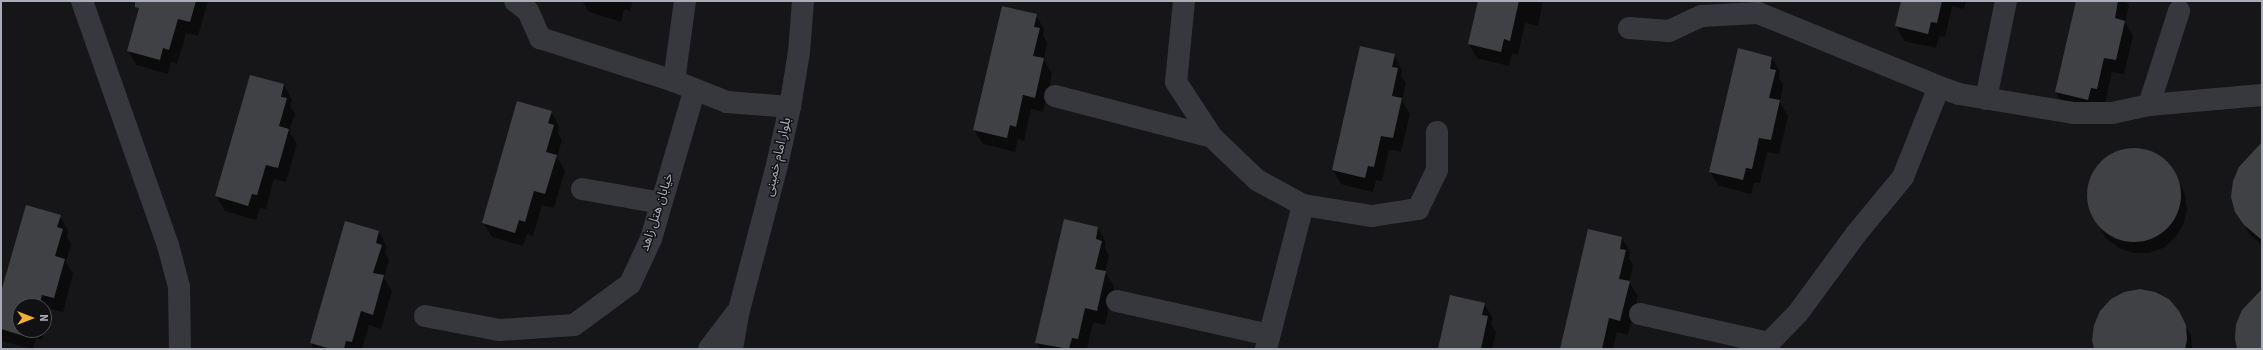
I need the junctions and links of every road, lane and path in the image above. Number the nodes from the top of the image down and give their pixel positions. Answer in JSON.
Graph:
{"nodes":[{"id":1,"x":82,"y":1,"type":"edge"},
{"id":2,"x":515,"y":1,"type":"edge"},
{"id":3,"x":685,"y":1,"type":"edge"},
{"id":4,"x":803,"y":1,"type":"edge"},
{"id":5,"x":1184,"y":1,"type":"edge"},
{"id":6,"x":2006,"y":1,"type":"edge"},
{"id":7,"x":1761,"y":7,"type":"edge"},
{"id":8,"x":1703,"y":8,"type":"edge"},
{"id":9,"x":2179,"y":11,"type":"dead end"},
{"id":10,"x":1629,"y":28,"type":"dead end"},
{"id":11,"x":674,"y":81,"type":"junction"},
{"id":12,"x":1939,"y":87,"type":"junction"},
{"id":13,"x":695,"y":89,"type":"junction"},
{"id":14,"x":2262,"y":95,"type":"edge"},
{"id":15,"x":1055,"y":96,"type":"dead end"},
{"id":16,"x":1986,"y":98,"type":"junction"},
{"id":17,"x":2149,"y":105,"type":"junction"},
{"id":18,"x":790,"y":106,"type":"junction"},
{"id":19,"x":1437,"y":132,"type":"dead end"},
{"id":20,"x":1212,"y":137,"type":"junction"},
{"id":21,"x":582,"y":189,"type":"dead end"},
{"id":22,"x":662,"y":203,"type":"junction"},
{"id":23,"x":1303,"y":205,"type":"junction"},
{"id":24,"x":1117,"y":301,"type":"dead end"},
{"id":25,"x":739,"y":310,"type":"junction"},
{"id":26,"x":1640,"y":314,"type":"dead end"},
{"id":27,"x":425,"y":316,"type":"dead end"},
{"id":28,"x":1268,"y":342,"type":"edge"},
{"id":29,"x":1766,"y":346,"type":"edge"},
{"id":30,"x":180,"y":349,"type":"edge"},
{"id":31,"x":709,"y":349,"type":"edge"},
{"id":32,"x":732,"y":349,"type":"edge"}],
"edges":[{"from":1,"to":30,"type":"street"},
{"from":2,"to":11,"type":"street"},
{"from":3,"to":11,"type":"street"},
{"from":4,"to":18,"type":"street","name":"بلوار امام خمینی"},
{"from":5,"to":20,"type":"street"},
{"from":6,"to":16,"type":"street"},
{"from":7,"to":8,"type":"street"},
{"from":7,"to":12,"type":"street"},
{"from":8,"to":10,"type":"street"},
{"from":9,"to":17,"type":"street"},
{"from":11,"to":13,"type":"street"},
{"from":12,"to":16,"type":"street"},
{"from":12,"to":29,"type":"street"},
{"from":13,"to":18,"type":"street"},
{"from":13,"to":22,"type":"street","name":"خیابان هتل زاهد"},
{"from":14,"to":17,"type":"street"},
{"from":15,"to":20,"type":"street"},
{"from":16,"to":17,"type":"street"},
{"from":18,"to":25,"type":"street","name":"بلوار امام خمینی"},
{"from":19,"to":23,"type":"street"},
{"from":20,"to":23,"type":"street"},
{"from":21,"to":22,"type":"street"},
{"from":22,"to":27,"type":"street","name":"خیابان هتل زاهد"},
{"from":23,"to":28,"type":"street"},
{"from":24,"to":28,"type":"street"},
{"from":25,"to":31,"type":"street"},
{"from":25,"to":32,"type":"street","name":"بلوار امام خمینی"},
{"from":26,"to":29,"type":"street"}]}
